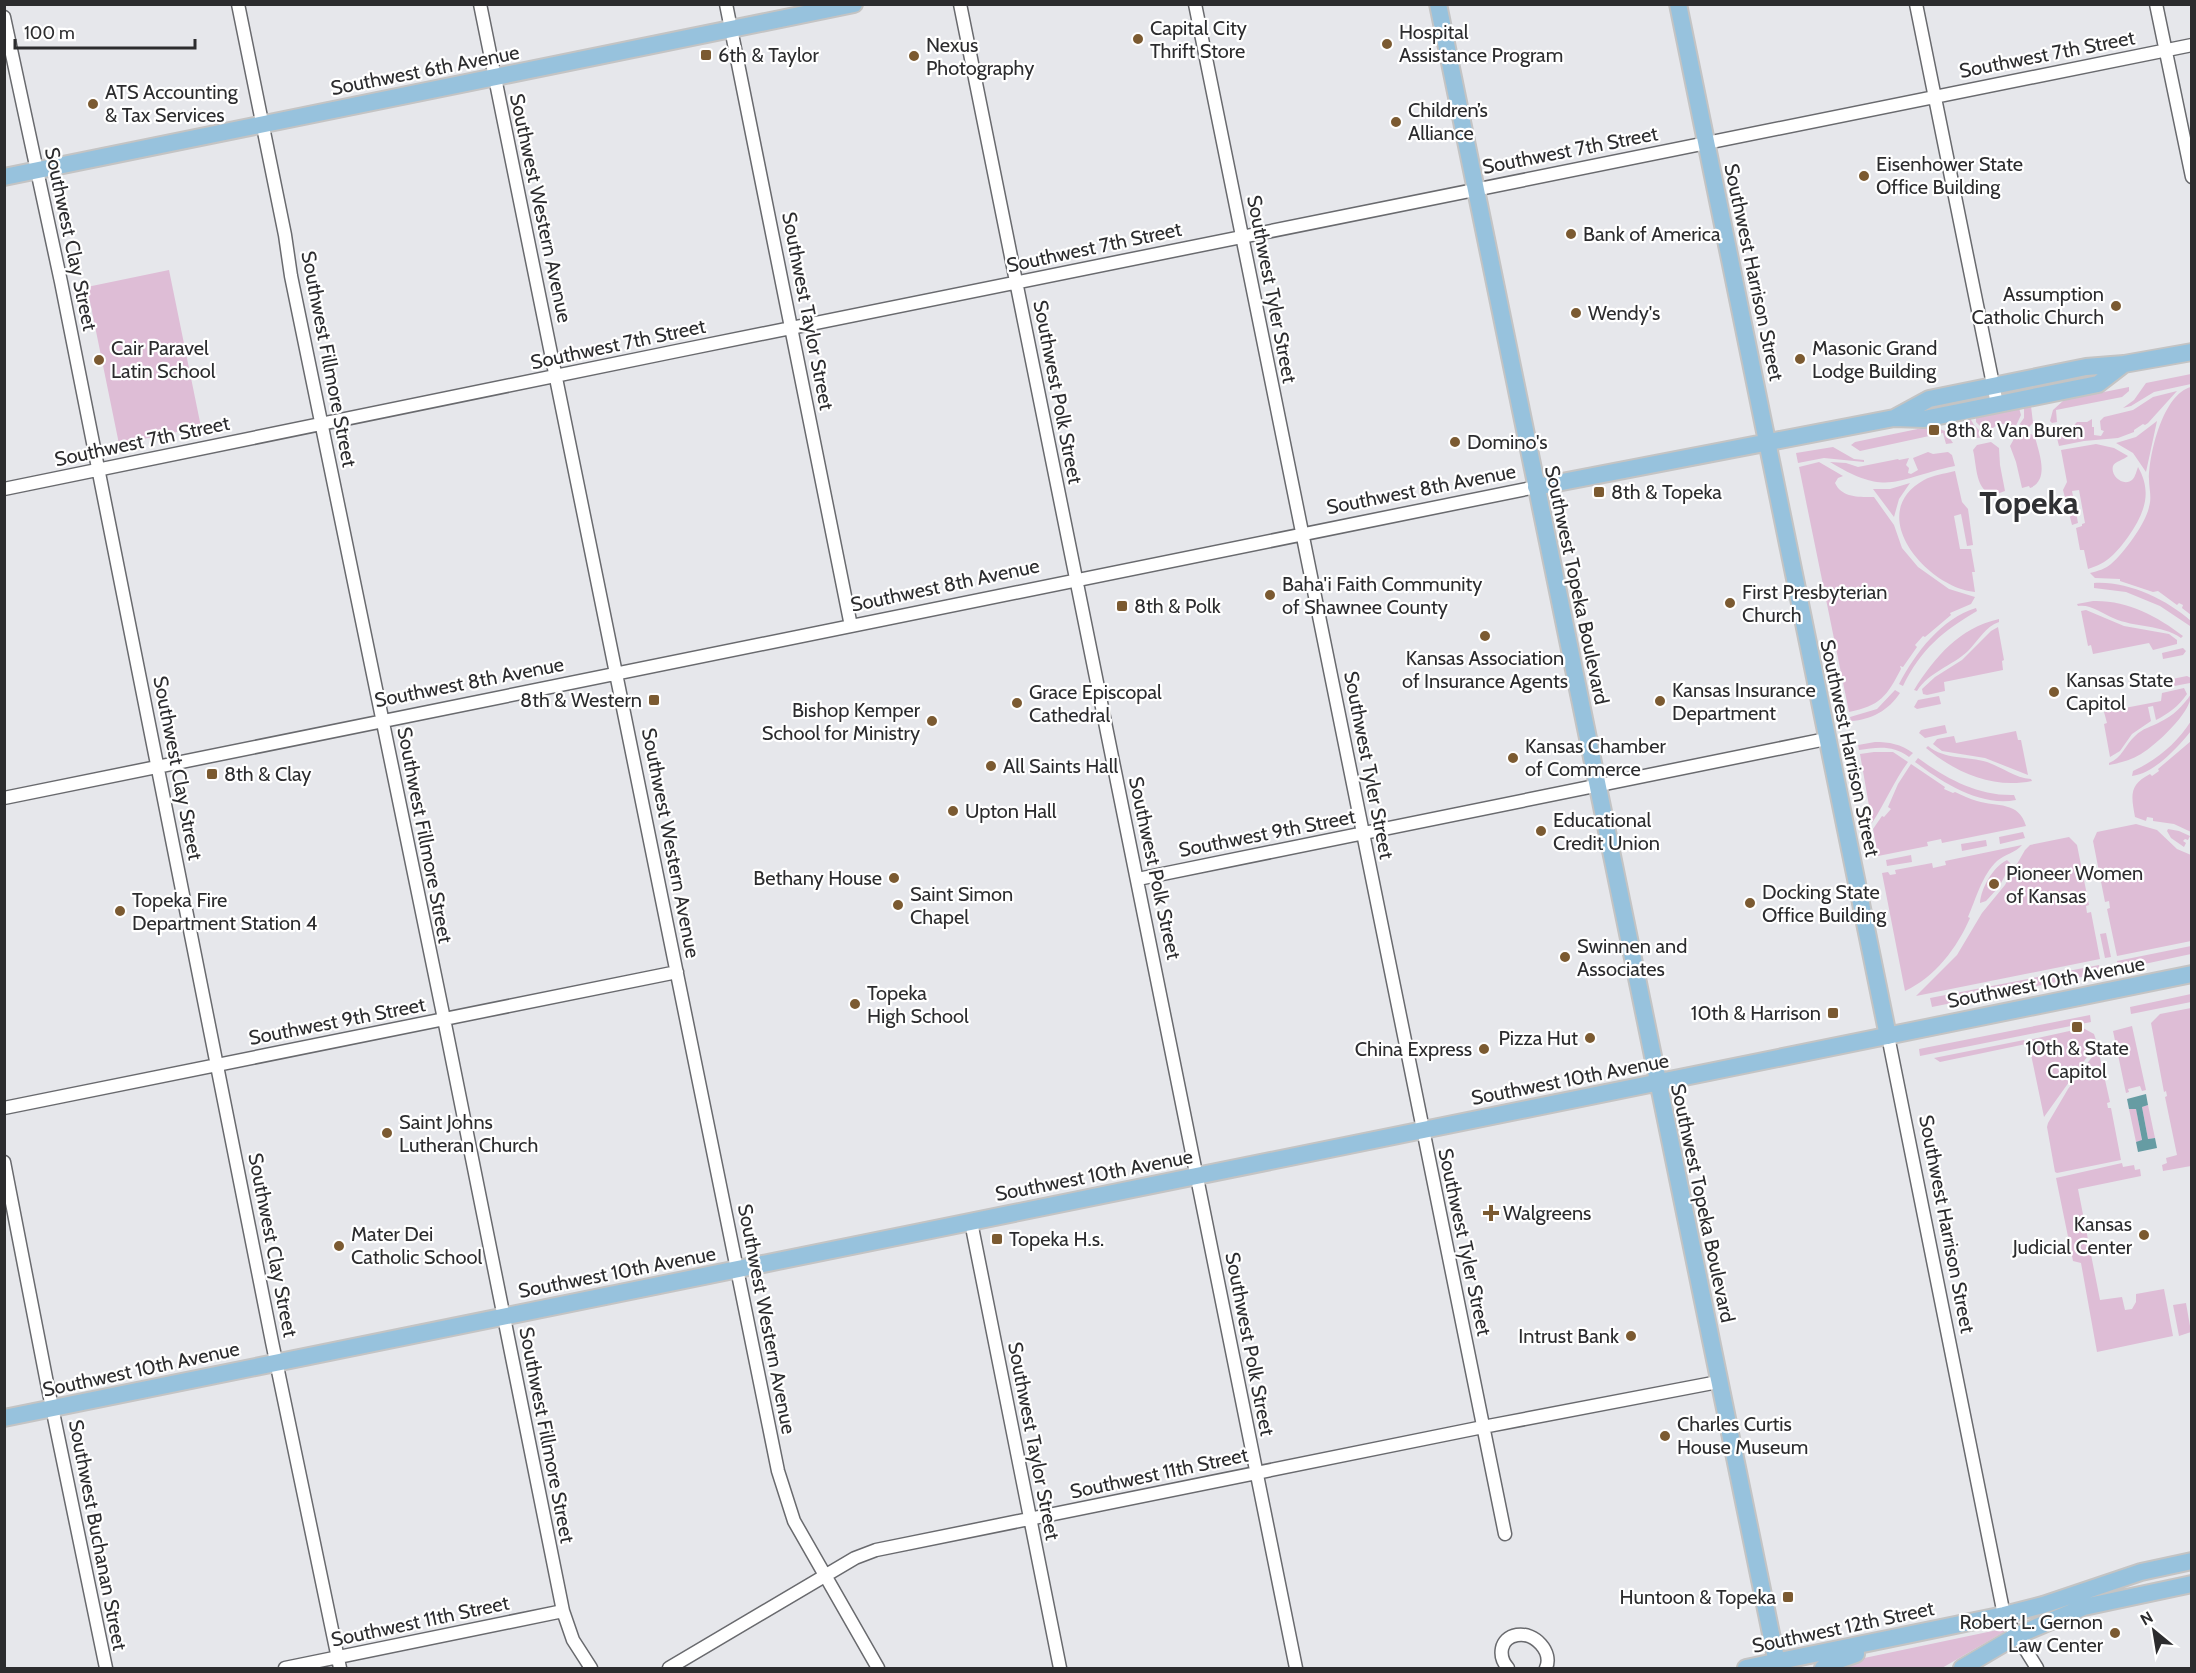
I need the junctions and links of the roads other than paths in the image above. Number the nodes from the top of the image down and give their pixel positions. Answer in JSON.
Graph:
{"nodes":[{"id":1,"x":237,"y":4,"type":"edge"},
{"id":2,"x":480,"y":4,"type":"edge"},
{"id":3,"x":726,"y":4,"type":"edge"},
{"id":4,"x":854,"y":4,"type":"edge"},
{"id":5,"x":960,"y":4,"type":"edge"},
{"id":6,"x":1195,"y":4,"type":"edge"},
{"id":7,"x":1438,"y":4,"type":"edge"},
{"id":8,"x":1678,"y":4,"type":"edge"},
{"id":9,"x":1916,"y":4,"type":"edge"},
{"id":10,"x":2156,"y":4,"type":"edge"},
{"id":11,"x":4,"y":17,"type":"edge"},
{"id":12,"x":732,"y":29,"type":"junction"},
{"id":13,"x":2192,"y":45,"type":"edge"},
{"id":14,"x":2165,"y":50,"type":"junction"},
{"id":15,"x":494,"y":78,"type":"junction"},
{"id":16,"x":1935,"y":96,"type":"junction"},
{"id":17,"x":262,"y":124,"type":"junction"},
{"id":18,"x":1706,"y":143,"type":"junction"},
{"id":19,"x":37,"y":170,"type":"junction"},
{"id":20,"x":4,"y":177,"type":"edge"},
{"id":21,"x":2192,"y":177,"type":"edge"},
{"id":22,"x":1475,"y":189,"type":"junction"},
{"id":23,"x":1242,"y":237,"type":"junction"},
{"id":24,"x":1017,"y":283,"type":"junction"},
{"id":25,"x":792,"y":328,"type":"junction"},
{"id":26,"x":2192,"y":351,"type":"edge"},
{"id":27,"x":2124,"y":364,"type":"junction"},
{"id":28,"x":557,"y":376,"type":"junction"},
{"id":29,"x":1993,"y":385,"type":"junction"},
{"id":30,"x":1997,"y":404,"type":"junction"},
{"id":31,"x":1894,"y":418,"type":"junction"},
{"id":32,"x":321,"y":424,"type":"junction"},
{"id":33,"x":1767,"y":442,"type":"junction"},
{"id":34,"x":99,"y":470,"type":"junction"},
{"id":35,"x":1536,"y":487,"type":"junction"},
{"id":36,"x":4,"y":489,"type":"edge"},
{"id":37,"x":1302,"y":534,"type":"junction"},
{"id":38,"x":1077,"y":580,"type":"junction"},
{"id":39,"x":851,"y":626,"type":"junction"},
{"id":40,"x":617,"y":674,"type":"junction"},
{"id":41,"x":382,"y":721,"type":"junction"},
{"id":42,"x":1826,"y":739,"type":"junction"},
{"id":43,"x":158,"y":766,"type":"junction"},
{"id":44,"x":1597,"y":785,"type":"junction"},
{"id":45,"x":4,"y":798,"type":"edge"},
{"id":46,"x":1363,"y":834,"type":"junction"},
{"id":47,"x":1138,"y":879,"type":"junction"},
{"id":48,"x":677,"y":972,"type":"junction"},
{"id":49,"x":2192,"y":974,"type":"edge"},
{"id":50,"x":444,"y":1019,"type":"junction"},
{"id":51,"x":1888,"y":1036,"type":"junction"},
{"id":52,"x":218,"y":1065,"type":"junction"},
{"id":53,"x":1657,"y":1083,"type":"junction"},
{"id":54,"x":4,"y":1108,"type":"edge"},
{"id":55,"x":1422,"y":1130,"type":"junction"},
{"id":56,"x":4,"y":1162,"type":"edge"},
{"id":57,"x":1196,"y":1176,"type":"junction"},
{"id":58,"x":971,"y":1222,"type":"junction"},
{"id":59,"x":737,"y":1269,"type":"junction"},
{"id":60,"x":503,"y":1317,"type":"junction"},
{"id":61,"x":277,"y":1363,"type":"junction"},
{"id":62,"x":1718,"y":1382,"type":"junction"},
{"id":63,"x":53,"y":1408,"type":"junction"},
{"id":64,"x":4,"y":1418,"type":"edge"},
{"id":65,"x":1483,"y":1427,"type":"junction"},
{"id":66,"x":1257,"y":1473,"type":"junction"},
{"id":67,"x":1030,"y":1520,"type":"junction"},
{"id":68,"x":1505,"y":1534,"type":"dead end"},
{"id":69,"x":2192,"y":1561,"type":"edge"},
{"id":70,"x":826,"y":1576,"type":"junction"},
{"id":71,"x":2192,"y":1584,"type":"edge"},
{"id":72,"x":563,"y":1611,"type":"junction"},
{"id":73,"x":2004,"y":1615,"type":"junction"},
{"id":74,"x":2018,"y":1635,"type":"junction"},
{"id":75,"x":339,"y":1663,"type":"edge"},
{"id":76,"x":1777,"y":1665,"type":"edge"},
{"id":77,"x":106,"y":1668,"type":"edge"},
{"id":78,"x":285,"y":1668,"type":"edge"},
{"id":79,"x":591,"y":1668,"type":"edge"},
{"id":80,"x":669,"y":1668,"type":"edge"},
{"id":81,"x":878,"y":1668,"type":"edge"},
{"id":82,"x":1060,"y":1668,"type":"edge"},
{"id":83,"x":1296,"y":1668,"type":"edge"},
{"id":84,"x":1508,"y":1668,"type":"edge"},
{"id":85,"x":1546,"y":1668,"type":"edge"},
{"id":86,"x":1746,"y":1668,"type":"edge"},
{"id":87,"x":1823,"y":1668,"type":"edge"},
{"id":88,"x":1962,"y":1668,"type":"edge"},
{"id":89,"x":2037,"y":1668,"type":"edge"}],
"edges":[{"from":1,"to":17,"type":"street","name":"Southwest Fillmore Street"},
{"from":2,"to":15,"type":"street","name":"Southwest Western Avenue"},
{"from":3,"to":12,"type":"street","name":"Southwest Taylor Street"},
{"from":4,"to":12,"type":"main road","name":"Southwest 6th Avenue"},
{"from":5,"to":24,"type":"street","name":"Southwest Polk Street"},
{"from":6,"to":23,"type":"street","name":"Southwest Tyler Street"},
{"from":7,"to":22,"type":"main road","name":"Southwest Topeka Boulevard"},
{"from":8,"to":18,"type":"main road","name":"Southwest Harrison Street"},
{"from":9,"to":16,"type":"street"},
{"from":10,"to":14,"type":"street"},
{"from":11,"to":19,"type":"street","name":"Southwest Clay Street"},
{"from":12,"to":15,"type":"main road","name":"Southwest 6th Avenue"},
{"from":12,"to":25,"type":"street","name":"Southwest Taylor Street"},
{"from":13,"to":14,"type":"street","name":"Southwest 7th Street"},
{"from":14,"to":16,"type":"street","name":"Southwest 7th Street"},
{"from":14,"to":21,"type":"street"},
{"from":15,"to":17,"type":"main road","name":"Southwest 6th Avenue"},
{"from":15,"to":28,"type":"street","name":"Southwest Western Avenue"},
{"from":16,"to":18,"type":"street","name":"Southwest 7th Street"},
{"from":16,"to":29,"type":"street"},
{"from":17,"to":19,"type":"main road","name":"Southwest 6th Avenue"},
{"from":17,"to":32,"type":"street","name":"Southwest Fillmore Street"},
{"from":18,"to":22,"type":"street","name":"Southwest 7th Street"},
{"from":18,"to":33,"type":"main road","name":"Southwest Harrison Street"},
{"from":19,"to":20,"type":"main road","name":"Southwest 6th Avenue"},
{"from":19,"to":34,"type":"street","name":"Southwest Clay Street"},
{"from":22,"to":23,"type":"street","name":"Southwest 7th Street"},
{"from":22,"to":35,"type":"main road","name":"Southwest Topeka Boulevard"},
{"from":23,"to":24,"type":"street","name":"Southwest 7th Street"},
{"from":23,"to":37,"type":"street","name":"Southwest Tyler Street"},
{"from":24,"to":25,"type":"street","name":"Southwest 7th Street"},
{"from":24,"to":38,"type":"street","name":"Southwest Polk Street"},
{"from":25,"to":28,"type":"street","name":"Southwest 7th Street"},
{"from":25,"to":39,"type":"street","name":"Southwest Taylor Street"},
{"from":26,"to":27,"type":"main road","name":"Southwest 8th Avenue"},
{"from":27,"to":29,"type":"main road","name":"Southwest 8th Avenue"},
{"from":27,"to":30,"type":"main road","name":"Southwest 8th Avenue"},
{"from":28,"to":32,"type":"street","name":"Southwest 7th Street"},
{"from":28,"to":40,"type":"street","name":"Southwest Western Avenue"},
{"from":29,"to":30,"type":"street"},
{"from":29,"to":31,"type":"main road","name":"Southwest 8th Avenue"},
{"from":30,"to":31,"type":"main road","name":"Southwest 8th Avenue"},
{"from":31,"to":33,"type":"main road","name":"Southwest 8th Avenue"},
{"from":32,"to":34,"type":"street","name":"Southwest 7th Street"},
{"from":32,"to":41,"type":"street","name":"Southwest Fillmore Street"},
{"from":33,"to":35,"type":"main road","name":"Southwest 8th Avenue"},
{"from":33,"to":42,"type":"main road","name":"Southwest Harrison Street"},
{"from":34,"to":36,"type":"street","name":"Southwest 7th Street"},
{"from":34,"to":43,"type":"street","name":"Southwest Clay Street"},
{"from":35,"to":37,"type":"street","name":"Southwest 8th Avenue"},
{"from":35,"to":44,"type":"main road","name":"Southwest Topeka Boulevard"},
{"from":37,"to":38,"type":"street","name":"Southwest 8th Avenue"},
{"from":37,"to":46,"type":"street","name":"Southwest Tyler Street"},
{"from":38,"to":39,"type":"street","name":"Southwest 8th Avenue"},
{"from":38,"to":47,"type":"street","name":"Southwest Polk Street"},
{"from":39,"to":40,"type":"street","name":"Southwest 8th Avenue"},
{"from":40,"to":41,"type":"street","name":"Southwest 8th Avenue"},
{"from":40,"to":48,"type":"street","name":"Southwest Western Avenue"},
{"from":41,"to":43,"type":"street","name":"Southwest 8th Avenue"},
{"from":41,"to":50,"type":"street","name":"Southwest Fillmore Street"},
{"from":42,"to":44,"type":"street","name":"Southwest 9th Street"},
{"from":42,"to":51,"type":"main road","name":"Southwest Harrison Street"},
{"from":43,"to":45,"type":"street","name":"Southwest 8th Avenue"},
{"from":43,"to":52,"type":"street","name":"Southwest Clay Street"},
{"from":44,"to":46,"type":"street","name":"Southwest 9th Street"},
{"from":44,"to":53,"type":"main road","name":"Southwest Topeka Boulevard"},
{"from":46,"to":47,"type":"street","name":"Southwest 9th Street"},
{"from":46,"to":55,"type":"street","name":"Southwest Tyler Street"},
{"from":47,"to":57,"type":"street","name":"Southwest Polk Street"},
{"from":48,"to":50,"type":"street","name":"Southwest 9th Street"},
{"from":48,"to":59,"type":"street","name":"Southwest Western Avenue"},
{"from":49,"to":51,"type":"main road","name":"Southwest 10th Avenue"},
{"from":50,"to":52,"type":"street","name":"Southwest 9th Street"},
{"from":50,"to":60,"type":"street","name":"Southwest Fillmore Street"},
{"from":51,"to":53,"type":"main road","name":"Southwest 10th Avenue"},
{"from":51,"to":73,"type":"street","name":"Southwest Harrison Street"},
{"from":52,"to":54,"type":"street","name":"Southwest 9th Street"},
{"from":52,"to":61,"type":"street","name":"Southwest Clay Street"},
{"from":53,"to":55,"type":"main road","name":"Southwest 10th Avenue"},
{"from":53,"to":62,"type":"main road","name":"Southwest Topeka Boulevard"},
{"from":55,"to":57,"type":"main road","name":"Southwest 10th Avenue"},
{"from":55,"to":65,"type":"street","name":"Southwest Tyler Street"},
{"from":56,"to":63,"type":"street","name":"Southwest Buchanan Street"},
{"from":57,"to":58,"type":"main road","name":"Southwest 10th Avenue"},
{"from":57,"to":66,"type":"street","name":"Southwest Polk Street"},
{"from":58,"to":59,"type":"main road","name":"Southwest 10th Avenue"},
{"from":58,"to":67,"type":"street","name":"Southwest Taylor Street"},
{"from":59,"to":60,"type":"main road","name":"Southwest 10th Avenue"},
{"from":59,"to":70,"type":"street","name":"Southwest Western Avenue"},
{"from":60,"to":61,"type":"main road","name":"Southwest 10th Avenue"},
{"from":60,"to":72,"type":"street","name":"Southwest Fillmore Street"},
{"from":61,"to":63,"type":"main road","name":"Southwest 10th Avenue"},
{"from":61,"to":75,"type":"street","name":"Southwest Clay Street"},
{"from":62,"to":65,"type":"street","name":"Southwest 11th Street"},
{"from":62,"to":76,"type":"main road","name":"Southwest Topeka Boulevard"},
{"from":63,"to":64,"type":"main road","name":"Southwest 10th Avenue"},
{"from":63,"to":77,"type":"street","name":"Southwest Buchanan Street"},
{"from":65,"to":66,"type":"street","name":"Southwest 11th Street"},
{"from":65,"to":68,"type":"street","name":"Southwest Tyler Street"},
{"from":66,"to":67,"type":"street","name":"Southwest 11th Street"},
{"from":66,"to":83,"type":"street","name":"Southwest Polk Street"},
{"from":67,"to":70,"type":"street","name":"Southwest 11th Street"},
{"from":67,"to":82,"type":"street","name":"Southwest Taylor Street"},
{"from":69,"to":73,"type":"main road","name":"Southwest 12th Street"},
{"from":70,"to":80,"type":"street","name":"Southwest 11th Street"},
{"from":70,"to":81,"type":"street","name":"Southwest Western Avenue"},
{"from":71,"to":74,"type":"main road"},
{"from":72,"to":75,"type":"street","name":"Southwest 11th Street"},
{"from":72,"to":79,"type":"street","name":"Southwest Fillmore Street"},
{"from":73,"to":74,"type":"street","name":"Southwest Harrison Street"},
{"from":73,"to":76,"type":"main road","name":"Southwest 12th Street"},
{"from":73,"to":87,"type":"main road"},
{"from":74,"to":88,"type":"main road"},
{"from":74,"to":89,"type":"street","name":"Southwest Harrison Street"},
{"from":75,"to":78,"type":"street","name":"Southwest 11th Street"},
{"from":76,"to":86,"type":"main road","name":"Southwest 12th Street"},
{"from":84,"to":85,"type":"street"}]}
